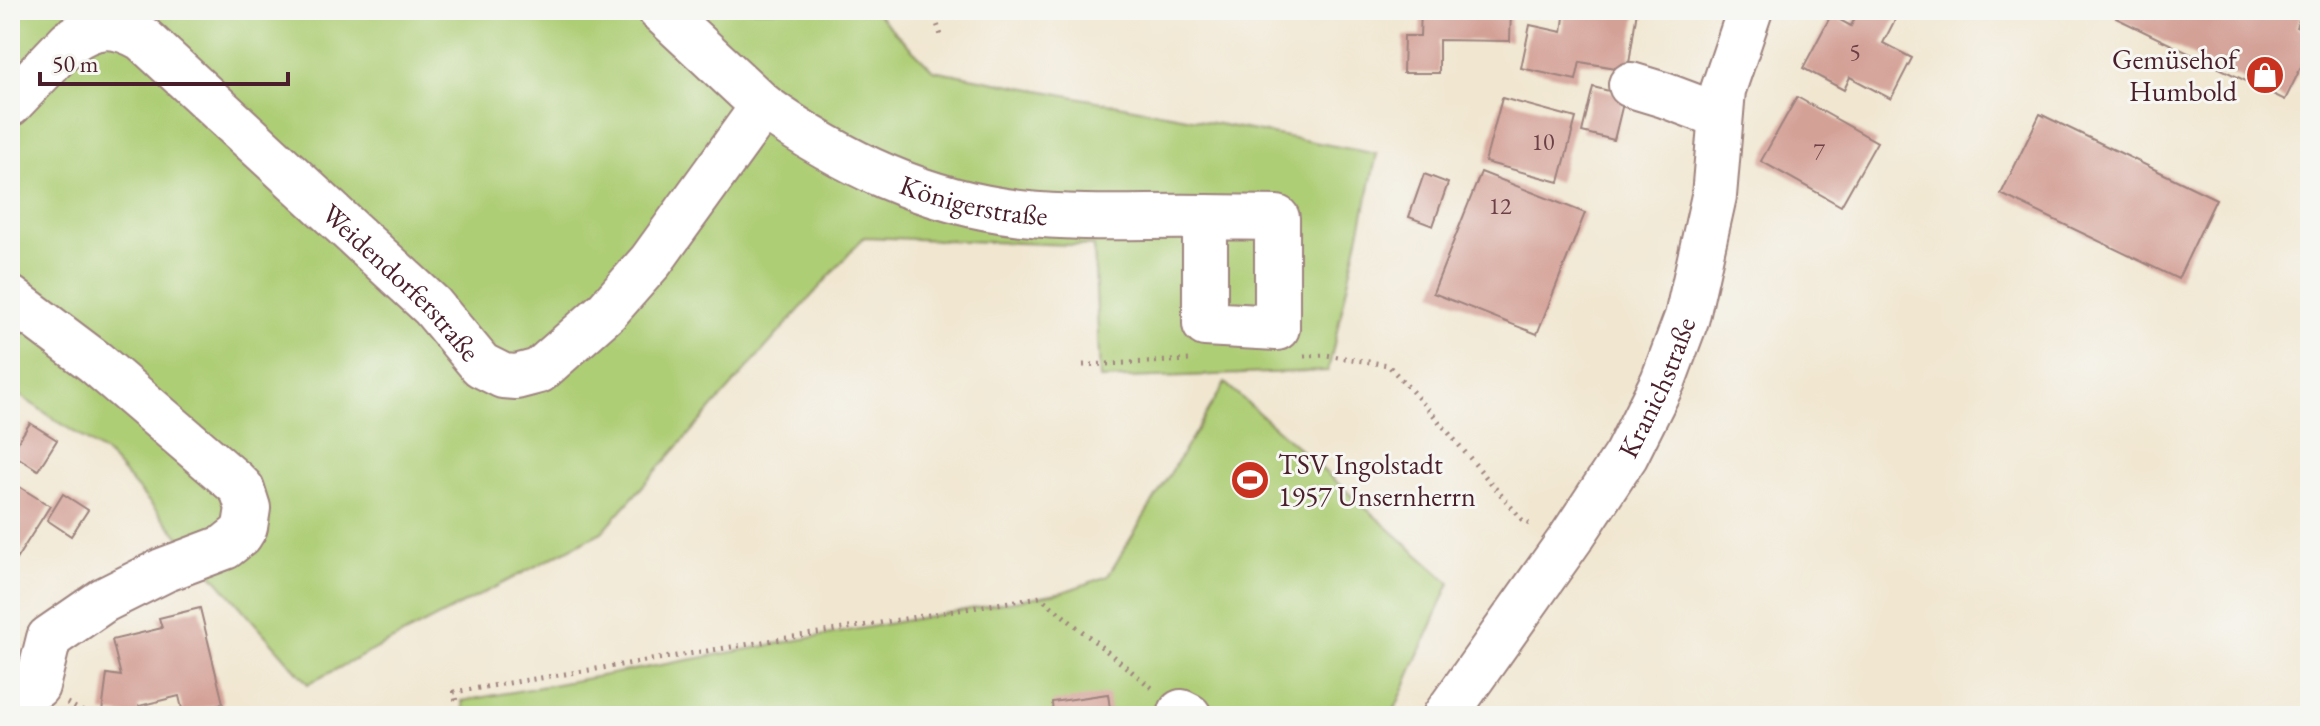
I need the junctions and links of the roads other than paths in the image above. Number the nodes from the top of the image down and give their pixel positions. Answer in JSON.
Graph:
{"nodes":[{"id":1,"x":660,"y":10,"type":"edge"},
{"id":2,"x":1750,"y":10,"type":"edge"},
{"id":3,"x":1631,"y":85,"type":"dead end"},
{"id":4,"x":10,"y":104,"type":"edge"},
{"id":5,"x":763,"y":106,"type":"junction"},
{"id":6,"x":1720,"y":116,"type":"junction"},
{"id":7,"x":1205,"y":217,"type":"dead end"},
{"id":8,"x":10,"y":298,"type":"edge"},
{"id":9,"x":23,"y":686,"type":"edge"},
{"id":10,"x":1445,"y":716,"type":"edge"}],
"edges":[{"from":1,"to":5,"type":"street"},
{"from":2,"to":6,"type":"street","name":"Kranichstraße"},
{"from":3,"to":6,"type":"street"},
{"from":4,"to":5,"type":"street","name":"Weidendorferstraße"},
{"from":5,"to":7,"type":"street","name":"Königerstraße"},
{"from":6,"to":10,"type":"street","name":"Kranichstraße"},
{"from":8,"to":9,"type":"street"}]}
